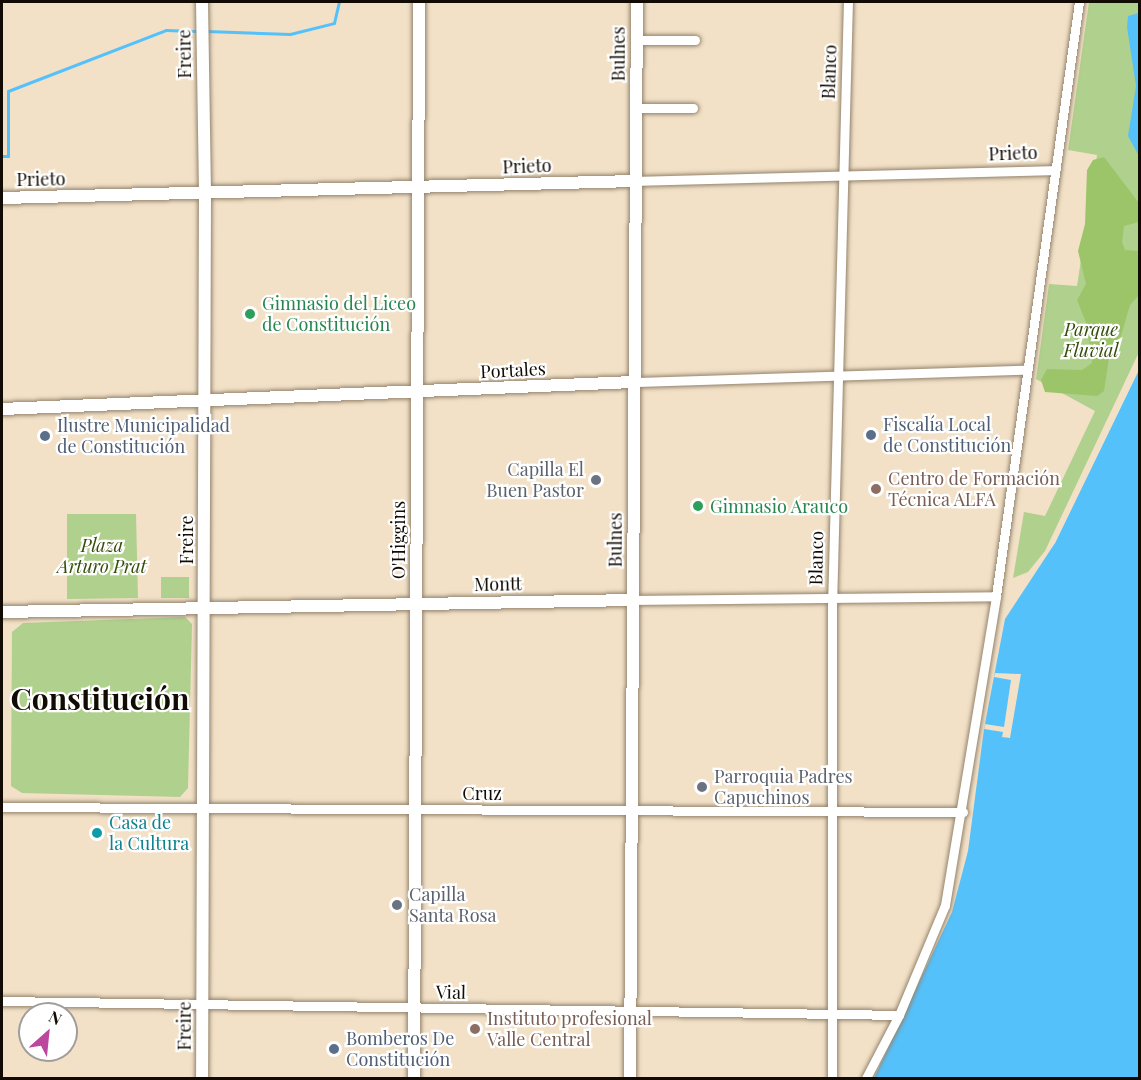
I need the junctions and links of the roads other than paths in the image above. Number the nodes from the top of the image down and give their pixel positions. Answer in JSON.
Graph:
{"nodes":[{"id":1,"x":202,"y":2,"type":"edge"},
{"id":2,"x":419,"y":2,"type":"edge"},
{"id":3,"x":636,"y":2,"type":"edge"},
{"id":4,"x":848,"y":2,"type":"edge"},
{"id":5,"x":1079,"y":2,"type":"edge"},
{"id":6,"x":636,"y":40,"type":"junction"},
{"id":7,"x":695,"y":40,"type":"dead end"},
{"id":8,"x":636,"y":108,"type":"junction"},
{"id":9,"x":693,"y":108,"type":"dead end"},
{"id":10,"x":1054,"y":170,"type":"junction"},
{"id":11,"x":843,"y":177,"type":"junction"},
{"id":12,"x":636,"y":181,"type":"junction"},
{"id":13,"x":418,"y":188,"type":"junction"},
{"id":14,"x":205,"y":193,"type":"junction"},
{"id":15,"x":2,"y":198,"type":"edge"},
{"id":16,"x":1026,"y":370,"type":"junction"},
{"id":17,"x":836,"y":376,"type":"junction"},
{"id":18,"x":634,"y":382,"type":"junction"},
{"id":19,"x":416,"y":393,"type":"junction"},
{"id":20,"x":204,"y":401,"type":"junction"},
{"id":21,"x":2,"y":409,"type":"edge"},
{"id":22,"x":832,"y":596,"type":"junction"},
{"id":23,"x":996,"y":596,"type":"junction"},
{"id":24,"x":633,"y":600,"type":"junction"},
{"id":25,"x":416,"y":604,"type":"junction"},
{"id":26,"x":204,"y":608,"type":"junction"},
{"id":27,"x":2,"y":612,"type":"edge"},
{"id":28,"x":203,"y":806,"type":"junction"},
{"id":29,"x":2,"y":807,"type":"edge"},
{"id":30,"x":415,"y":809,"type":"junction"},
{"id":31,"x":632,"y":810,"type":"junction"},
{"id":32,"x":830,"y":811,"type":"junction"},
{"id":33,"x":963,"y":812,"type":"junction"},
{"id":34,"x":2,"y":1001,"type":"edge"},
{"id":35,"x":202,"y":1005,"type":"junction"},
{"id":36,"x":414,"y":1008,"type":"junction"},
{"id":37,"x":631,"y":1011,"type":"junction"},
{"id":38,"x":832,"y":1014,"type":"junction"},
{"id":39,"x":899,"y":1015,"type":"junction"},
{"id":40,"x":202,"y":1078,"type":"edge"},
{"id":41,"x":414,"y":1078,"type":"edge"},
{"id":42,"x":630,"y":1078,"type":"edge"},
{"id":43,"x":832,"y":1078,"type":"edge"},
{"id":44,"x":867,"y":1078,"type":"edge"}],
"edges":[{"from":1,"to":14,"type":"street","name":"Freire"},
{"from":2,"to":13,"type":"street","name":"O'Higgins"},
{"from":3,"to":6,"type":"street","name":"Bulnes"},
{"from":4,"to":11,"type":"street","name":"Blanco"},
{"from":5,"to":10,"type":"street"},
{"from":6,"to":7,"type":"street"},
{"from":6,"to":8,"type":"street","name":"Bulnes"},
{"from":8,"to":9,"type":"street"},
{"from":8,"to":12,"type":"street","name":"Bulnes"},
{"from":10,"to":11,"type":"street","name":"Prieto"},
{"from":10,"to":16,"type":"street"},
{"from":11,"to":12,"type":"street","name":"Prieto"},
{"from":11,"to":17,"type":"street","name":"Blanco"},
{"from":12,"to":13,"type":"street","name":"Prieto"},
{"from":12,"to":18,"type":"street","name":"Bulnes"},
{"from":13,"to":14,"type":"street","name":"Prieto"},
{"from":13,"to":19,"type":"street","name":"O'Higgins"},
{"from":14,"to":15,"type":"street","name":"Prieto"},
{"from":14,"to":20,"type":"street","name":"Freire"},
{"from":16,"to":17,"type":"street","name":"Portales"},
{"from":16,"to":23,"type":"street"},
{"from":17,"to":18,"type":"street","name":"Portales"},
{"from":17,"to":22,"type":"street","name":"Blanco"},
{"from":18,"to":19,"type":"street","name":"Portales"},
{"from":18,"to":24,"type":"street","name":"Bulnes"},
{"from":19,"to":20,"type":"street","name":"Portales"},
{"from":19,"to":25,"type":"street","name":"O'Higgins"},
{"from":20,"to":21,"type":"street","name":"Portales"},
{"from":20,"to":26,"type":"street","name":"Freire"},
{"from":22,"to":23,"type":"street","name":"Montt"},
{"from":22,"to":24,"type":"street","name":"Montt"},
{"from":22,"to":32,"type":"street","name":"Blanco"},
{"from":23,"to":33,"type":"street"},
{"from":24,"to":25,"type":"street","name":"Montt"},
{"from":24,"to":31,"type":"street","name":"Bulnes"},
{"from":25,"to":26,"type":"street","name":"Montt"},
{"from":25,"to":30,"type":"street","name":"O'Higgins"},
{"from":26,"to":27,"type":"street","name":"Montt"},
{"from":26,"to":28,"type":"street","name":"Freire"},
{"from":28,"to":29,"type":"street","name":"Cruz"},
{"from":28,"to":30,"type":"street","name":"Cruz"},
{"from":28,"to":35,"type":"street","name":"Freire"},
{"from":30,"to":31,"type":"street","name":"Cruz"},
{"from":30,"to":36,"type":"street","name":"O'Higgins"},
{"from":31,"to":32,"type":"street","name":"Cruz"},
{"from":31,"to":37,"type":"street","name":"Bulnes"},
{"from":32,"to":33,"type":"street","name":"Cruz"},
{"from":32,"to":38,"type":"street","name":"Blanco"},
{"from":33,"to":39,"type":"street"},
{"from":34,"to":35,"type":"street","name":"Vial"},
{"from":35,"to":36,"type":"street","name":"Vial"},
{"from":35,"to":40,"type":"street","name":"Freire"},
{"from":36,"to":37,"type":"street","name":"Vial"},
{"from":36,"to":41,"type":"street","name":"O'Higgins"},
{"from":37,"to":38,"type":"street","name":"Vial"},
{"from":37,"to":42,"type":"street","name":"Bulnes"},
{"from":38,"to":39,"type":"street","name":"Vial"},
{"from":38,"to":43,"type":"street","name":"Blanco"},
{"from":39,"to":44,"type":"street"}]}
